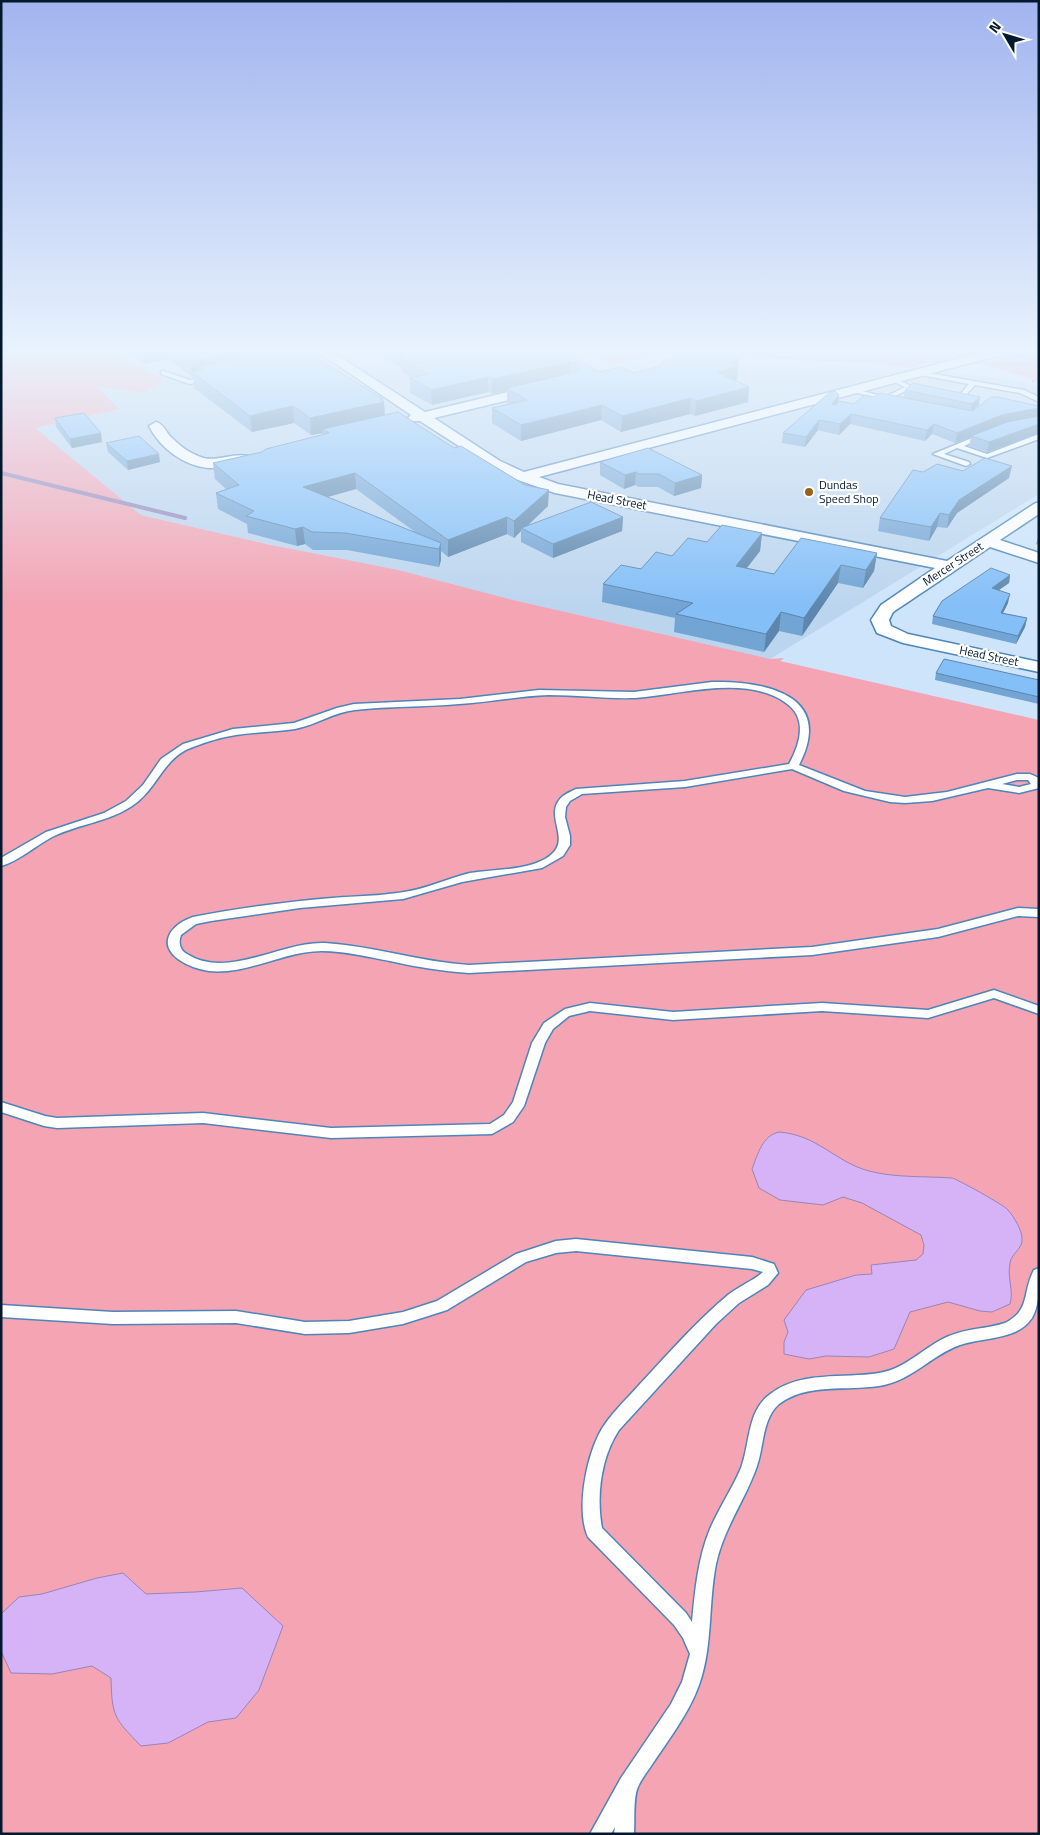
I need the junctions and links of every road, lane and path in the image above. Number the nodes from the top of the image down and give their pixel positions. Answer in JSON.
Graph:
{"nodes":[{"id":1,"x":161,"y":435,"type":"edge"},
{"id":2,"x":450,"y":435,"type":"edge"},
{"id":3,"x":683,"y":435,"type":"edge"},
{"id":4,"x":986,"y":435,"type":"edge"},
{"id":5,"x":1039,"y":436,"type":"edge"},
{"id":6,"x":957,"y":446,"type":"junction"},
{"id":7,"x":255,"y":456,"type":"edge"},
{"id":8,"x":966,"y":464,"type":"dead end"},
{"id":9,"x":523,"y":477,"type":"junction"},
{"id":10,"x":1039,"y":508,"type":"edge"},
{"id":11,"x":988,"y":541,"type":"junction"},
{"id":12,"x":1039,"y":558,"type":"edge"},
{"id":13,"x":948,"y":566,"type":"junction"},
{"id":14,"x":883,"y":629,"type":"joint"},
{"id":15,"x":1039,"y":667,"type":"edge"},
{"id":16,"x":795,"y":762,"type":"junction"},
{"id":17,"x":986,"y":785,"type":"dead end"},
{"id":18,"x":1,"y":863,"type":"edge"},
{"id":19,"x":1039,"y":913,"type":"edge"},
{"id":20,"x":1039,"y":1010,"type":"edge"},
{"id":21,"x":1,"y":1107,"type":"edge"},
{"id":22,"x":1039,"y":1274,"type":"edge"},
{"id":23,"x":1,"y":1311,"type":"edge"},
{"id":24,"x":699,"y":1654,"type":"junction"},
{"id":25,"x":628,"y":1785,"type":"junction"},
{"id":26,"x":600,"y":1834,"type":"edge"},
{"id":27,"x":624,"y":1834,"type":"edge"}],
"edges":[{"from":1,"to":7,"type":"street"},
{"from":2,"to":9,"type":"street","name":"Head Street"},
{"from":3,"to":9,"type":"street"},
{"from":4,"to":6,"type":"lane"},
{"from":5,"to":6,"type":"lane"},
{"from":6,"to":8,"type":"lane"},
{"from":9,"to":13,"type":"street","name":"Head Street"},
{"from":10,"to":11,"type":"street","name":"Mercer Street"},
{"from":11,"to":12,"type":"street"},
{"from":11,"to":13,"type":"street","name":"Mercer Street"},
{"from":13,"to":14,"type":"street","name":"Mercer Street"},
{"from":14,"to":15,"type":"street","name":"Head Street"},
{"from":16,"to":17,"type":"lane"},
{"from":16,"to":18,"type":"lane"},
{"from":16,"to":19,"type":"lane"},
{"from":20,"to":21,"type":"lane"},
{"from":22,"to":24,"type":"lane"},
{"from":23,"to":24,"type":"lane"},
{"from":24,"to":25,"type":"lane"},
{"from":25,"to":26,"type":"lane"},
{"from":25,"to":27,"type":"lane"}]}
